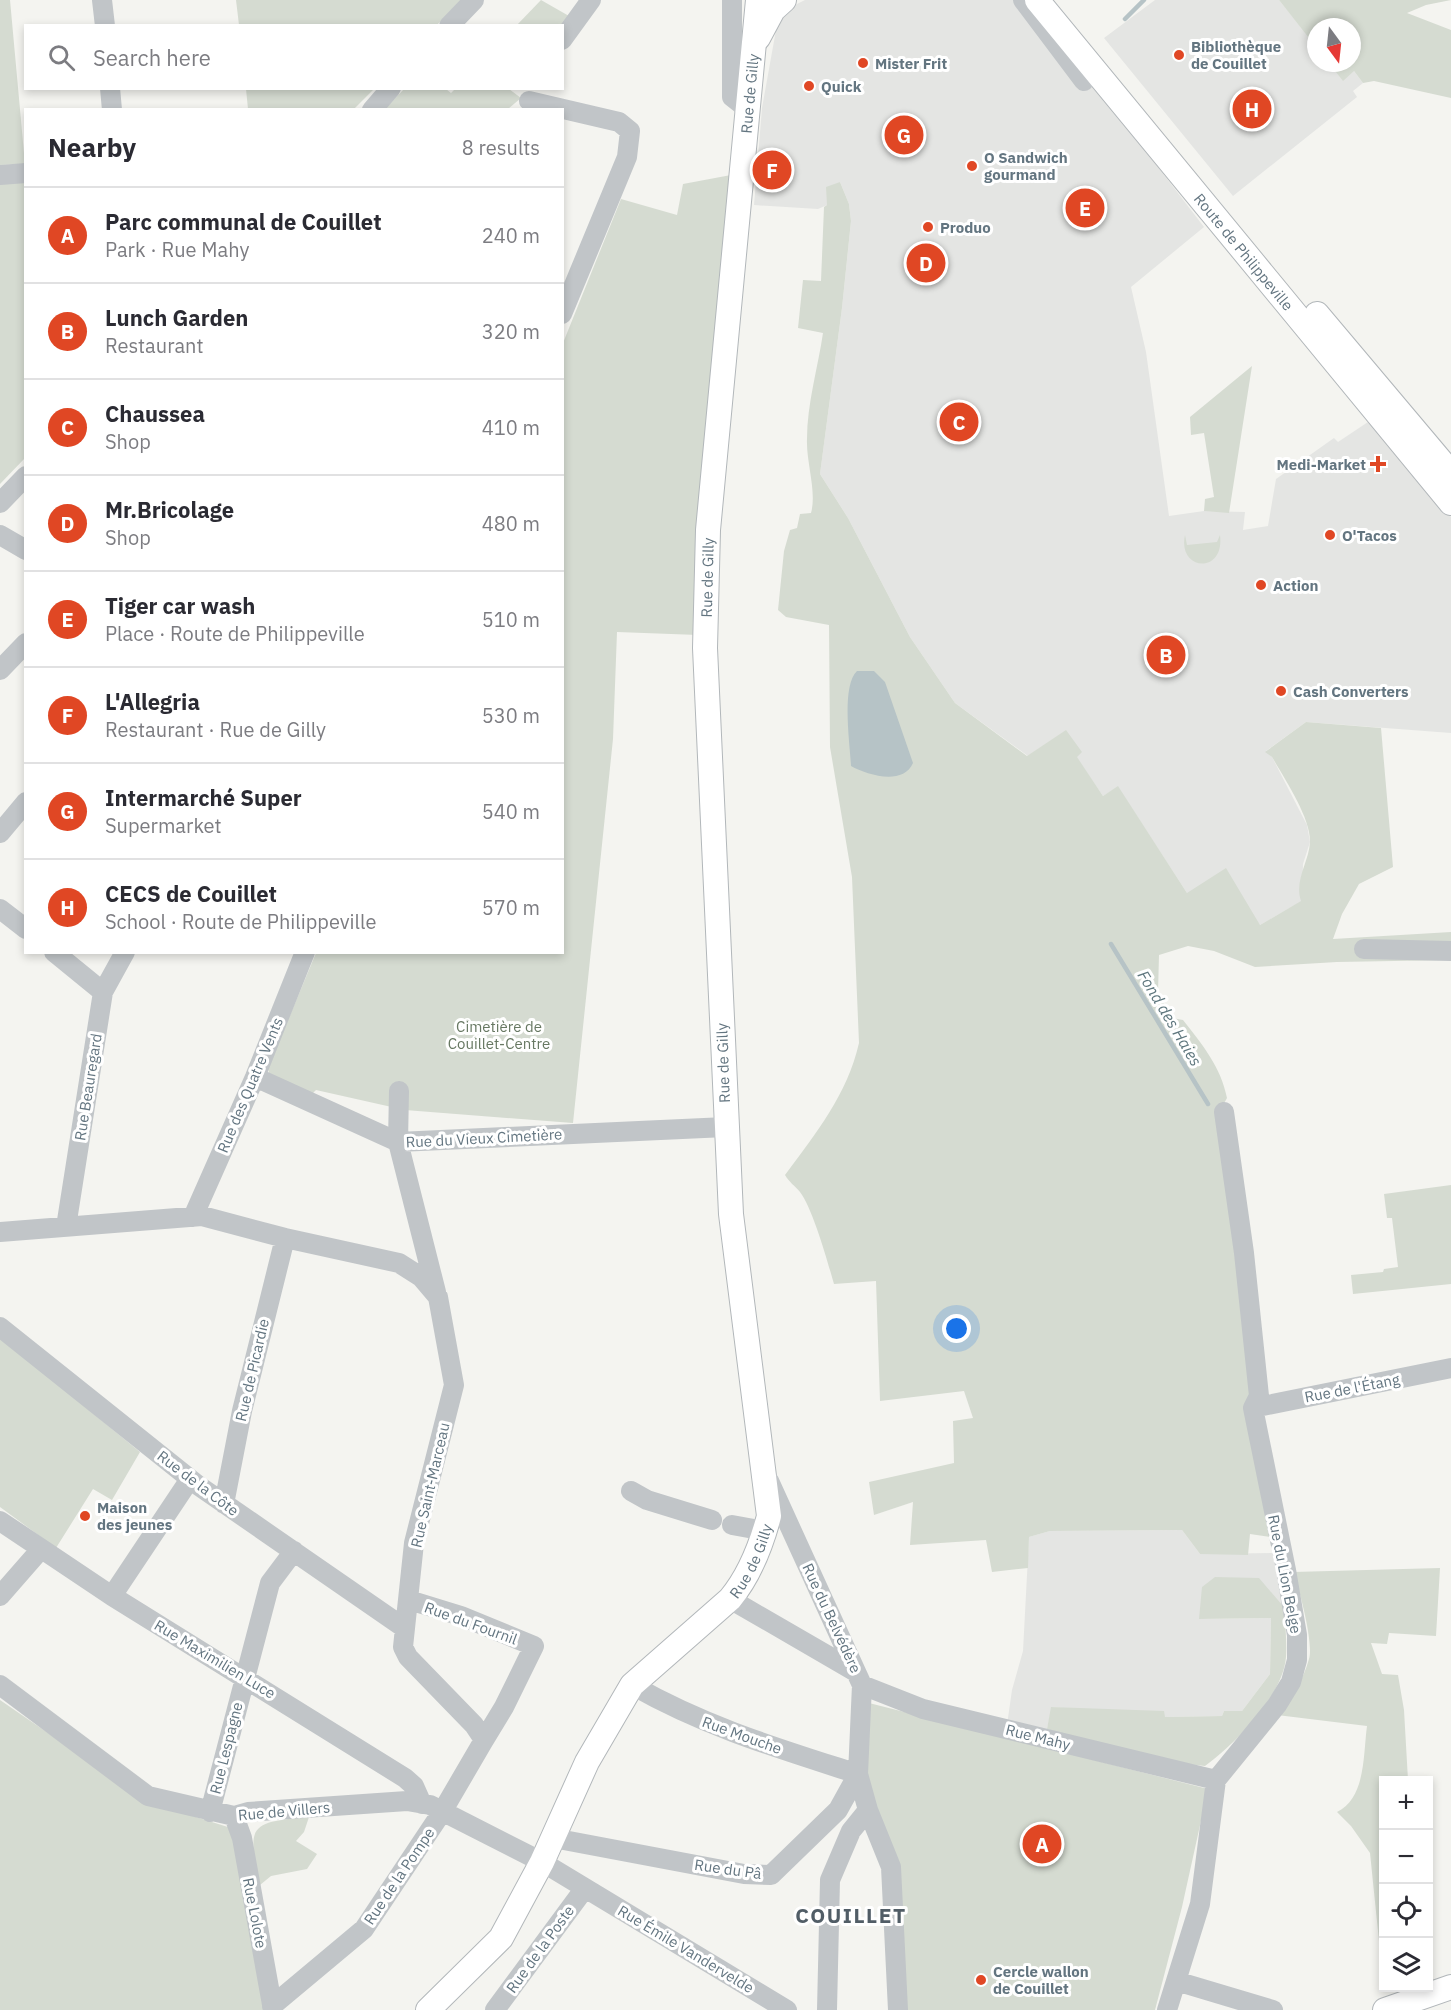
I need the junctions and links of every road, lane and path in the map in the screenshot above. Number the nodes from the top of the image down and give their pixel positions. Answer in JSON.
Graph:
{"nodes":[{"id":1,"x":102,"y":0,"type":"edge"},
{"id":2,"x":474,"y":0,"type":"edge"},
{"id":3,"x":591,"y":0,"type":"edge"},
{"id":4,"x":732,"y":0,"type":"edge"},
{"id":5,"x":758,"y":0,"type":"edge"},
{"id":6,"x":784,"y":0,"type":"edge"},
{"id":7,"x":1023,"y":0,"type":"edge"},
{"id":8,"x":1037,"y":0,"type":"edge"},
{"id":9,"x":1052,"y":0,"type":"edge"},
{"id":10,"x":105,"y":24,"type":"edge"},
{"id":11,"x":451,"y":24,"type":"edge"},
{"id":12,"x":564,"y":37,"type":"edge"},
{"id":13,"x":754,"y":45,"type":"junction"},
{"id":14,"x":1084,"y":81,"type":"dead end"},
{"id":15,"x":110,"y":90,"type":"edge"},
{"id":16,"x":389,"y":90,"type":"edge"},
{"id":17,"x":529,"y":100,"type":"edge"},
{"id":18,"x":112,"y":108,"type":"edge"},
{"id":19,"x":374,"y":108,"type":"edge"},
{"id":20,"x":562,"y":108,"type":"edge"},
{"id":21,"x":746,"y":108,"type":"junction"},
{"id":22,"x":564,"y":109,"type":"edge"},
{"id":23,"x":24,"y":173,"type":"edge"},
{"id":24,"x":0,"y":175,"type":"edge"},
{"id":25,"x":564,"y":309,"type":"edge"},
{"id":26,"x":1451,"y":473,"type":"edge"},
{"id":27,"x":24,"y":478,"type":"edge"},
{"id":28,"x":0,"y":503,"type":"edge"},
{"id":29,"x":1451,"y":503,"type":"edge"},
{"id":30,"x":0,"y":535,"type":"edge"},
{"id":31,"x":24,"y":549,"type":"edge"},
{"id":32,"x":24,"y":645,"type":"edge"},
{"id":33,"x":0,"y":670,"type":"edge"},
{"id":34,"x":24,"y":804,"type":"edge"},
{"id":35,"x":0,"y":833,"type":"edge"},
{"id":36,"x":0,"y":909,"type":"edge"},
{"id":37,"x":24,"y":927,"type":"edge"},
{"id":38,"x":1364,"y":949,"type":"dead end"},
{"id":39,"x":1451,"y":951,"type":"edge"},
{"id":40,"x":56,"y":954,"type":"edge"},
{"id":41,"x":125,"y":954,"type":"edge"},
{"id":42,"x":304,"y":954,"type":"edge"},
{"id":43,"x":103,"y":992,"type":"junction"},
{"id":44,"x":255,"y":1077,"type":"junction"},
{"id":45,"x":399,"y":1091,"type":"dead end"},
{"id":46,"x":1224,"y":1112,"type":"dead end"},
{"id":47,"x":726,"y":1127,"type":"junction"},
{"id":48,"x":398,"y":1142,"type":"junction"},
{"id":49,"x":193,"y":1217,"type":"junction"},
{"id":50,"x":66,"y":1227,"type":"junction"},
{"id":51,"x":0,"y":1232,"type":"edge"},
{"id":52,"x":285,"y":1238,"type":"junction"},
{"id":53,"x":438,"y":1297,"type":"junction"},
{"id":54,"x":0,"y":1327,"type":"edge"},
{"id":55,"x":1451,"y":1368,"type":"edge"},
{"id":56,"x":1253,"y":1408,"type":"junction"},
{"id":57,"x":764,"y":1470,"type":"junction"},
{"id":58,"x":190,"y":1479,"type":"junction"},
{"id":59,"x":631,"y":1491,"type":"dead end"},
{"id":60,"x":224,"y":1504,"type":"junction"},
{"id":61,"x":0,"y":1521,"type":"edge"},
{"id":62,"x":712,"y":1521,"type":"dead end"},
{"id":63,"x":732,"y":1525,"type":"dead end"},
{"id":64,"x":765,"y":1531,"type":"junction"},
{"id":65,"x":41,"y":1549,"type":"junction"},
{"id":66,"x":294,"y":1551,"type":"junction"},
{"id":67,"x":0,"y":1596,"type":"edge"},
{"id":68,"x":112,"y":1596,"type":"junction"},
{"id":69,"x":730,"y":1599,"type":"junction"},
{"id":70,"x":409,"y":1600,"type":"junction"},
{"id":71,"x":403,"y":1627,"type":"junction"},
{"id":72,"x":245,"y":1677,"type":"junction"},
{"id":73,"x":859,"y":1678,"type":"junction"},
{"id":74,"x":0,"y":1685,"type":"edge"},
{"id":75,"x":632,"y":1685,"type":"junction"},
{"id":76,"x":484,"y":1740,"type":"junction"},
{"id":77,"x":858,"y":1774,"type":"junction"},
{"id":78,"x":1216,"y":1780,"type":"junction"},
{"id":79,"x":422,"y":1804,"type":"junction"},
{"id":80,"x":868,"y":1810,"type":"junction"},
{"id":81,"x":210,"y":1812,"type":"junction"},
{"id":82,"x":442,"y":1812,"type":"junction"},
{"id":83,"x":234,"y":1816,"type":"junction"},
{"id":84,"x":553,"y":1839,"type":"junction"},
{"id":85,"x":542,"y":1862,"type":"junction"},
{"id":86,"x":585,"y":1888,"type":"junction"},
{"id":87,"x":1176,"y":1982,"type":"junction"},
{"id":88,"x":1451,"y":1987,"type":"edge"},
{"id":89,"x":272,"y":2008,"type":"edge"},
{"id":90,"x":428,"y":2010,"type":"edge"},
{"id":91,"x":495,"y":2010,"type":"edge"},
{"id":92,"x":787,"y":2010,"type":"edge"},
{"id":93,"x":827,"y":2010,"type":"edge"},
{"id":94,"x":898,"y":2010,"type":"edge"},
{"id":95,"x":1167,"y":2010,"type":"edge"},
{"id":96,"x":1273,"y":2010,"type":"edge"},
{"id":97,"x":1385,"y":2010,"type":"edge"}],
"edges":[{"from":1,"to":10,"type":"street"},
{"from":2,"to":11,"type":"street"},
{"from":3,"to":12,"type":"street"},
{"from":4,"to":21,"type":"street"},
{"from":5,"to":13,"type":"main road","name":"Rue de Gilly"},
{"from":6,"to":13,"type":"main road"},
{"from":7,"to":14,"type":"street"},
{"from":8,"to":29,"type":"main road","name":"Route de Philippeville"},
{"from":9,"to":26,"type":"main road","name":"Route de Philippeville"},
{"from":13,"to":21,"type":"main road","name":"Rue de Gilly"},
{"from":15,"to":18,"type":"street"},
{"from":16,"to":19,"type":"street"},
{"from":17,"to":20,"type":"street"},
{"from":21,"to":47,"type":"main road","name":"Rue de Gilly"},
{"from":22,"to":25,"type":"street"},
{"from":23,"to":24,"type":"street"},
{"from":27,"to":28,"type":"street"},
{"from":30,"to":31,"type":"street"},
{"from":32,"to":33,"type":"street"},
{"from":34,"to":35,"type":"street"},
{"from":36,"to":37,"type":"street"},
{"from":38,"to":39,"type":"street"},
{"from":40,"to":43,"type":"street"},
{"from":41,"to":43,"type":"street","name":"Rue Beauregard"},
{"from":42,"to":44,"type":"street","name":"Rue des Quatre Vents"},
{"from":43,"to":50,"type":"street","name":"Rue Beauregard"},
{"from":44,"to":48,"type":"street","name":"Rue du Vieux Cimetière"},
{"from":44,"to":49,"type":"street","name":"Rue des Quatre Vents"},
{"from":45,"to":48,"type":"street","name":"Rue Saint-Marceau"},
{"from":46,"to":56,"type":"street","name":"Rue du Lion Belge"},
{"from":47,"to":48,"type":"street","name":"Rue du Vieux Cimetière"},
{"from":47,"to":57,"type":"main road","name":"Rue de Gilly"},
{"from":48,"to":53,"type":"street","name":"Rue Saint-Marceau"},
{"from":49,"to":50,"type":"street"},
{"from":49,"to":52,"type":"street"},
{"from":50,"to":51,"type":"street"},
{"from":52,"to":53,"type":"street"},
{"from":52,"to":60,"type":"street","name":"Rue de Picardie"},
{"from":53,"to":70,"type":"street","name":"Rue Saint-Marceau"},
{"from":54,"to":58,"type":"street","name":"Rue de la Côte"},
{"from":55,"to":56,"type":"street","name":"Rue de l'Étang"},
{"from":56,"to":78,"type":"street","name":"Rue du Lion Belge"},
{"from":57,"to":64,"type":"main road","name":"Rue de Gilly"},
{"from":57,"to":73,"type":"street","name":"Rue du Belvédère"},
{"from":58,"to":60,"type":"street","name":"Rue de la Côte"},
{"from":58,"to":68,"type":"street"},
{"from":59,"to":62,"type":"street"},
{"from":60,"to":66,"type":"street","name":"Rue de la Côte"},
{"from":61,"to":65,"type":"street","name":"Rue Maximilien Luce"},
{"from":63,"to":64,"type":"street"},
{"from":64,"to":69,"type":"main road","name":"Rue de Gilly"},
{"from":65,"to":67,"type":"street"},
{"from":65,"to":68,"type":"street","name":"Rue Maximilien Luce"},
{"from":66,"to":71,"type":"street","name":"Rue de la Côte"},
{"from":66,"to":72,"type":"street","name":"Rue Lespagne"},
{"from":68,"to":72,"type":"street","name":"Rue Maximilien Luce"},
{"from":69,"to":73,"type":"street","name":"Rue Mahy"},
{"from":69,"to":75,"type":"main road","name":"Rue de Gilly"},
{"from":70,"to":71,"type":"street","name":"Rue Saint-Marceau"},
{"from":70,"to":76,"type":"street","name":"Rue du Fournil"},
{"from":71,"to":76,"type":"street","name":"Rue Saint-Marceau"},
{"from":72,"to":79,"type":"street","name":"Rue Maximilien Luce"},
{"from":72,"to":81,"type":"street","name":"Rue Lespagne"},
{"from":73,"to":77,"type":"street","name":"Rue du Belvédère"},
{"from":73,"to":78,"type":"street","name":"Rue Mahy"},
{"from":74,"to":81,"type":"street","name":"Rue de Villers"},
{"from":75,"to":77,"type":"street","name":"Rue Mouche"},
{"from":75,"to":84,"type":"main road","name":"Rue de Gilly"},
{"from":76,"to":82,"type":"street"},
{"from":77,"to":80,"type":"street","name":"Rue du Belvédère"},
{"from":77,"to":84,"type":"street","name":"Rue du Pâ"},
{"from":78,"to":87,"type":"street"},
{"from":79,"to":82,"type":"street","name":"Rue de Villers"},
{"from":79,"to":83,"type":"street","name":"Rue de Villers"},
{"from":80,"to":93,"type":"street"},
{"from":80,"to":94,"type":"street","name":"Rue du Belvédère"},
{"from":81,"to":83,"type":"street","name":"Rue de Villers"},
{"from":82,"to":85,"type":"street","name":"Rue de Villers"},
{"from":82,"to":89,"type":"street","name":"Rue de la Pompe"},
{"from":83,"to":89,"type":"street","name":"Rue Lolote"},
{"from":84,"to":85,"type":"main road","name":"Rue de Gilly"},
{"from":85,"to":86,"type":"street","name":"Rue de Villers"},
{"from":85,"to":90,"type":"main road","name":"Rue de Gilly"},
{"from":86,"to":91,"type":"street","name":"Rue de la Poste"},
{"from":86,"to":92,"type":"street","name":"Rue Émile Vandervelde"},
{"from":87,"to":95,"type":"street"},
{"from":87,"to":96,"type":"street"},
{"from":88,"to":97,"type":"main road"}]}
